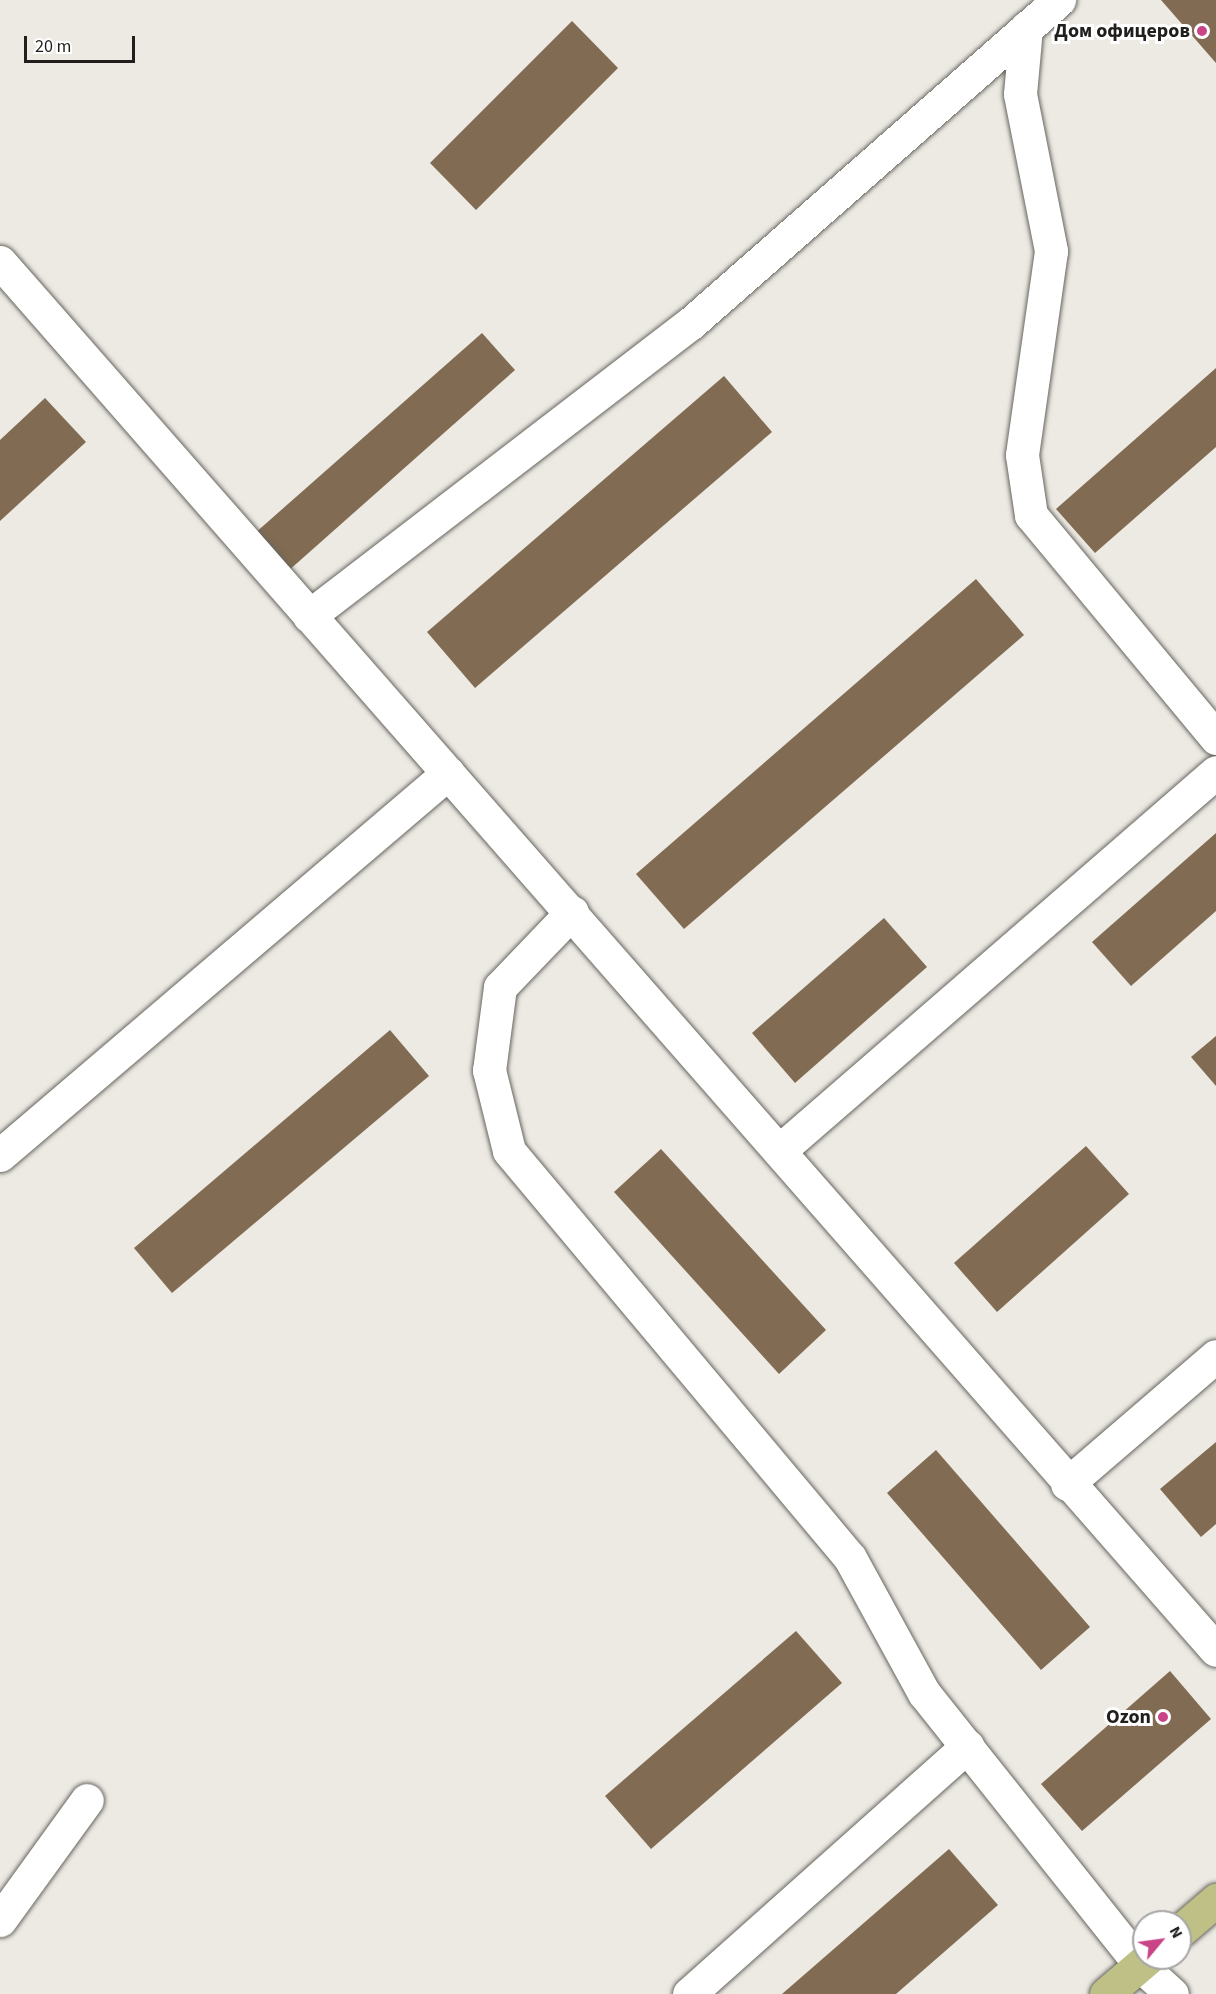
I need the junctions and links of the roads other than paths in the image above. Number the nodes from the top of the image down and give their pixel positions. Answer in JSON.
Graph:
{"nodes":[{"id":1,"x":1059,"y":0,"type":"edge"},
{"id":2,"x":1026,"y":28,"type":"junction"},
{"id":3,"x":0,"y":262,"type":"edge"},
{"id":4,"x":309,"y":616,"type":"junction"},
{"id":5,"x":1216,"y":738,"type":"edge"},
{"id":6,"x":1216,"y":772,"type":"edge"},
{"id":7,"x":448,"y":773,"type":"junction"},
{"id":8,"x":572,"y":912,"type":"junction"},
{"id":9,"x":778,"y":1151,"type":"junction"},
{"id":10,"x":0,"y":1155,"type":"edge"},
{"id":11,"x":1216,"y":1356,"type":"edge"},
{"id":12,"x":1067,"y":1484,"type":"junction"},
{"id":13,"x":1216,"y":1650,"type":"edge"},
{"id":14,"x":967,"y":1746,"type":"junction"},
{"id":15,"x":87,"y":1800,"type":"dead end"},
{"id":16,"x":1216,"y":1900,"type":"edge"},
{"id":17,"x":0,"y":1920,"type":"edge"},
{"id":18,"x":1192,"y":1921,"type":"edge"},
{"id":19,"x":1132,"y":1946,"type":"edge"},
{"id":20,"x":1134,"y":1970,"type":"edge"},
{"id":21,"x":1152,"y":1970,"type":"edge"},
{"id":22,"x":689,"y":1994,"type":"edge"},
{"id":23,"x":1106,"y":1994,"type":"edge"},
{"id":24,"x":1172,"y":1994,"type":"edge"}],
"edges":[{"from":1,"to":2,"type":"street"},
{"from":2,"to":4,"type":"street"},
{"from":2,"to":5,"type":"street"},
{"from":3,"to":4,"type":"street"},
{"from":4,"to":7,"type":"street"},
{"from":6,"to":9,"type":"street"},
{"from":7,"to":8,"type":"street"},
{"from":7,"to":10,"type":"street"},
{"from":8,"to":9,"type":"street"},
{"from":8,"to":14,"type":"street"},
{"from":9,"to":12,"type":"street"},
{"from":11,"to":12,"type":"street"},
{"from":12,"to":13,"type":"street"},
{"from":14,"to":19,"type":"street"},
{"from":14,"to":22,"type":"street"},
{"from":15,"to":17,"type":"street"},
{"from":16,"to":18,"type":"main road"},
{"from":20,"to":23,"type":"main road"},
{"from":21,"to":24,"type":"street"}]}
